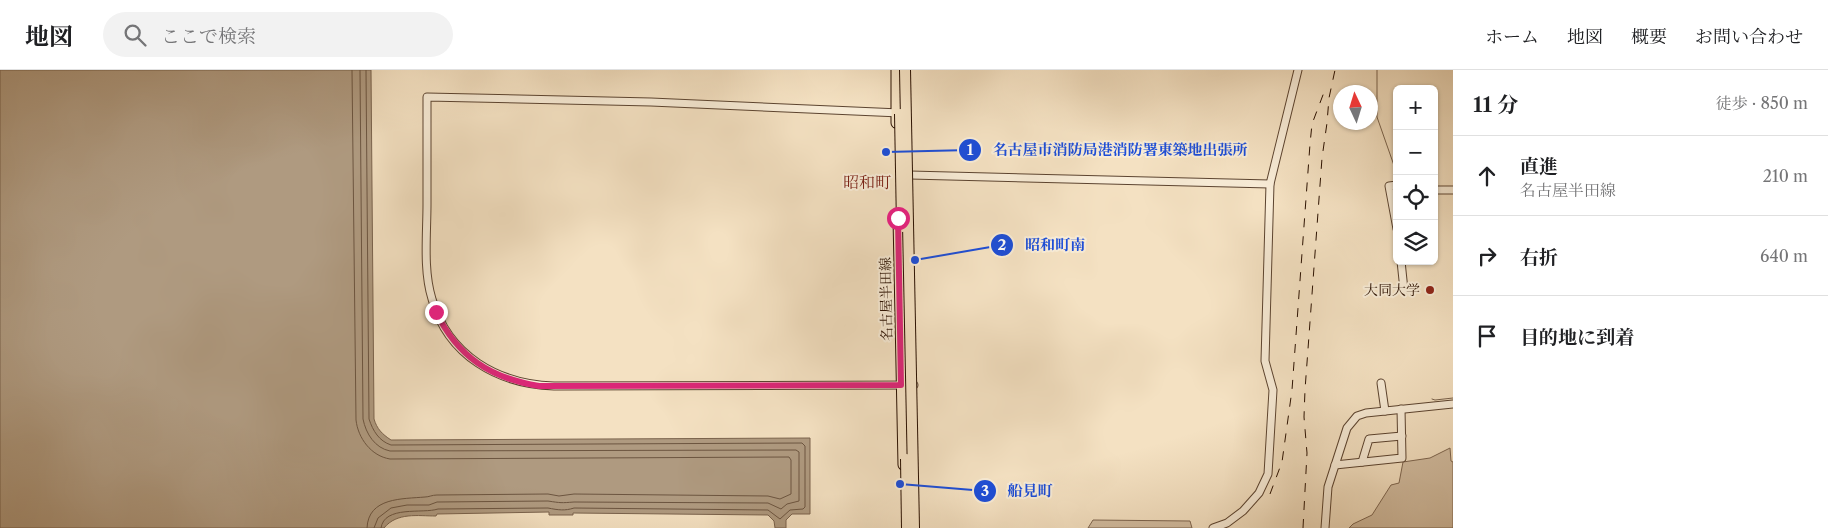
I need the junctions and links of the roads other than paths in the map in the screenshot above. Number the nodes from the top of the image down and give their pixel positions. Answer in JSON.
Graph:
{"nodes":[{"id":1,"x":897,"y":70,"type":"edge"},
{"id":2,"x":907,"y":70,"type":"edge"},
{"id":3,"x":1298,"y":70,"type":"edge"},
{"id":4,"x":896,"y":113,"type":"junction"},
{"id":5,"x":909,"y":113,"type":"junction"},
{"id":6,"x":910,"y":176,"type":"junction"},
{"id":7,"x":1270,"y":184,"type":"junction"},
{"id":8,"x":1393,"y":186,"type":"edge"},
{"id":9,"x":1438,"y":190,"type":"edge"},
{"id":10,"x":1453,"y":190,"type":"edge"},
{"id":11,"x":1393,"y":208,"type":"edge"},
{"id":12,"x":1402,"y":265,"type":"edge"},
{"id":13,"x":1404,"y":290,"type":"dead end"},
{"id":14,"x":1381,"y":383,"type":"dead end"},
{"id":15,"x":901,"y":385,"type":"junction"},
{"id":16,"x":914,"y":385,"type":"junction"},
{"id":17,"x":1453,"y":404,"type":"edge"},
{"id":18,"x":1401,"y":409,"type":"junction"},
{"id":19,"x":1385,"y":412,"type":"junction"},
{"id":20,"x":1402,"y":436,"type":"junction"},
{"id":21,"x":1362,"y":462,"type":"junction"},
{"id":22,"x":1335,"y":465,"type":"junction"},
{"id":23,"x":905,"y":528,"type":"edge"},
{"id":24,"x":915,"y":528,"type":"edge"},
{"id":25,"x":1213,"y":528,"type":"edge"},
{"id":26,"x":1325,"y":528,"type":"edge"}],
"edges":[{"from":1,"to":4,"type":"main road","name":"名古屋半田線"},
{"from":1,"to":23,"type":"highway","bridge":true},
{"from":2,"to":5,"type":"main road","name":"名古屋半田線"},
{"from":2,"to":24,"type":"highway","bridge":true},
{"from":3,"to":7,"type":"street"},
{"from":4,"to":5,"type":"street"},
{"from":4,"to":15,"type":"main road","name":"名古屋半田線"},
{"from":4,"to":15,"type":"street"},
{"from":5,"to":6,"type":"main road","name":"名古屋半田線"},
{"from":6,"to":7,"type":"street"},
{"from":6,"to":16,"type":"main road","name":"名古屋半田線"},
{"from":7,"to":25,"type":"street"},
{"from":8,"to":11,"type":"street"},
{"from":9,"to":10,"type":"street"},
{"from":12,"to":13,"type":"street"},
{"from":14,"to":19,"type":"street"},
{"from":15,"to":16,"type":"street"},
{"from":15,"to":23,"type":"main road","name":"名古屋半田線"},
{"from":16,"to":24,"type":"main road","name":"名古屋半田線"},
{"from":17,"to":18,"type":"street"},
{"from":18,"to":19,"type":"street"},
{"from":18,"to":20,"type":"street"},
{"from":19,"to":22,"type":"street"},
{"from":20,"to":21,"type":"street"},
{"from":20,"to":21,"type":"street"},
{"from":21,"to":22,"type":"street"},
{"from":22,"to":26,"type":"street"}]}
